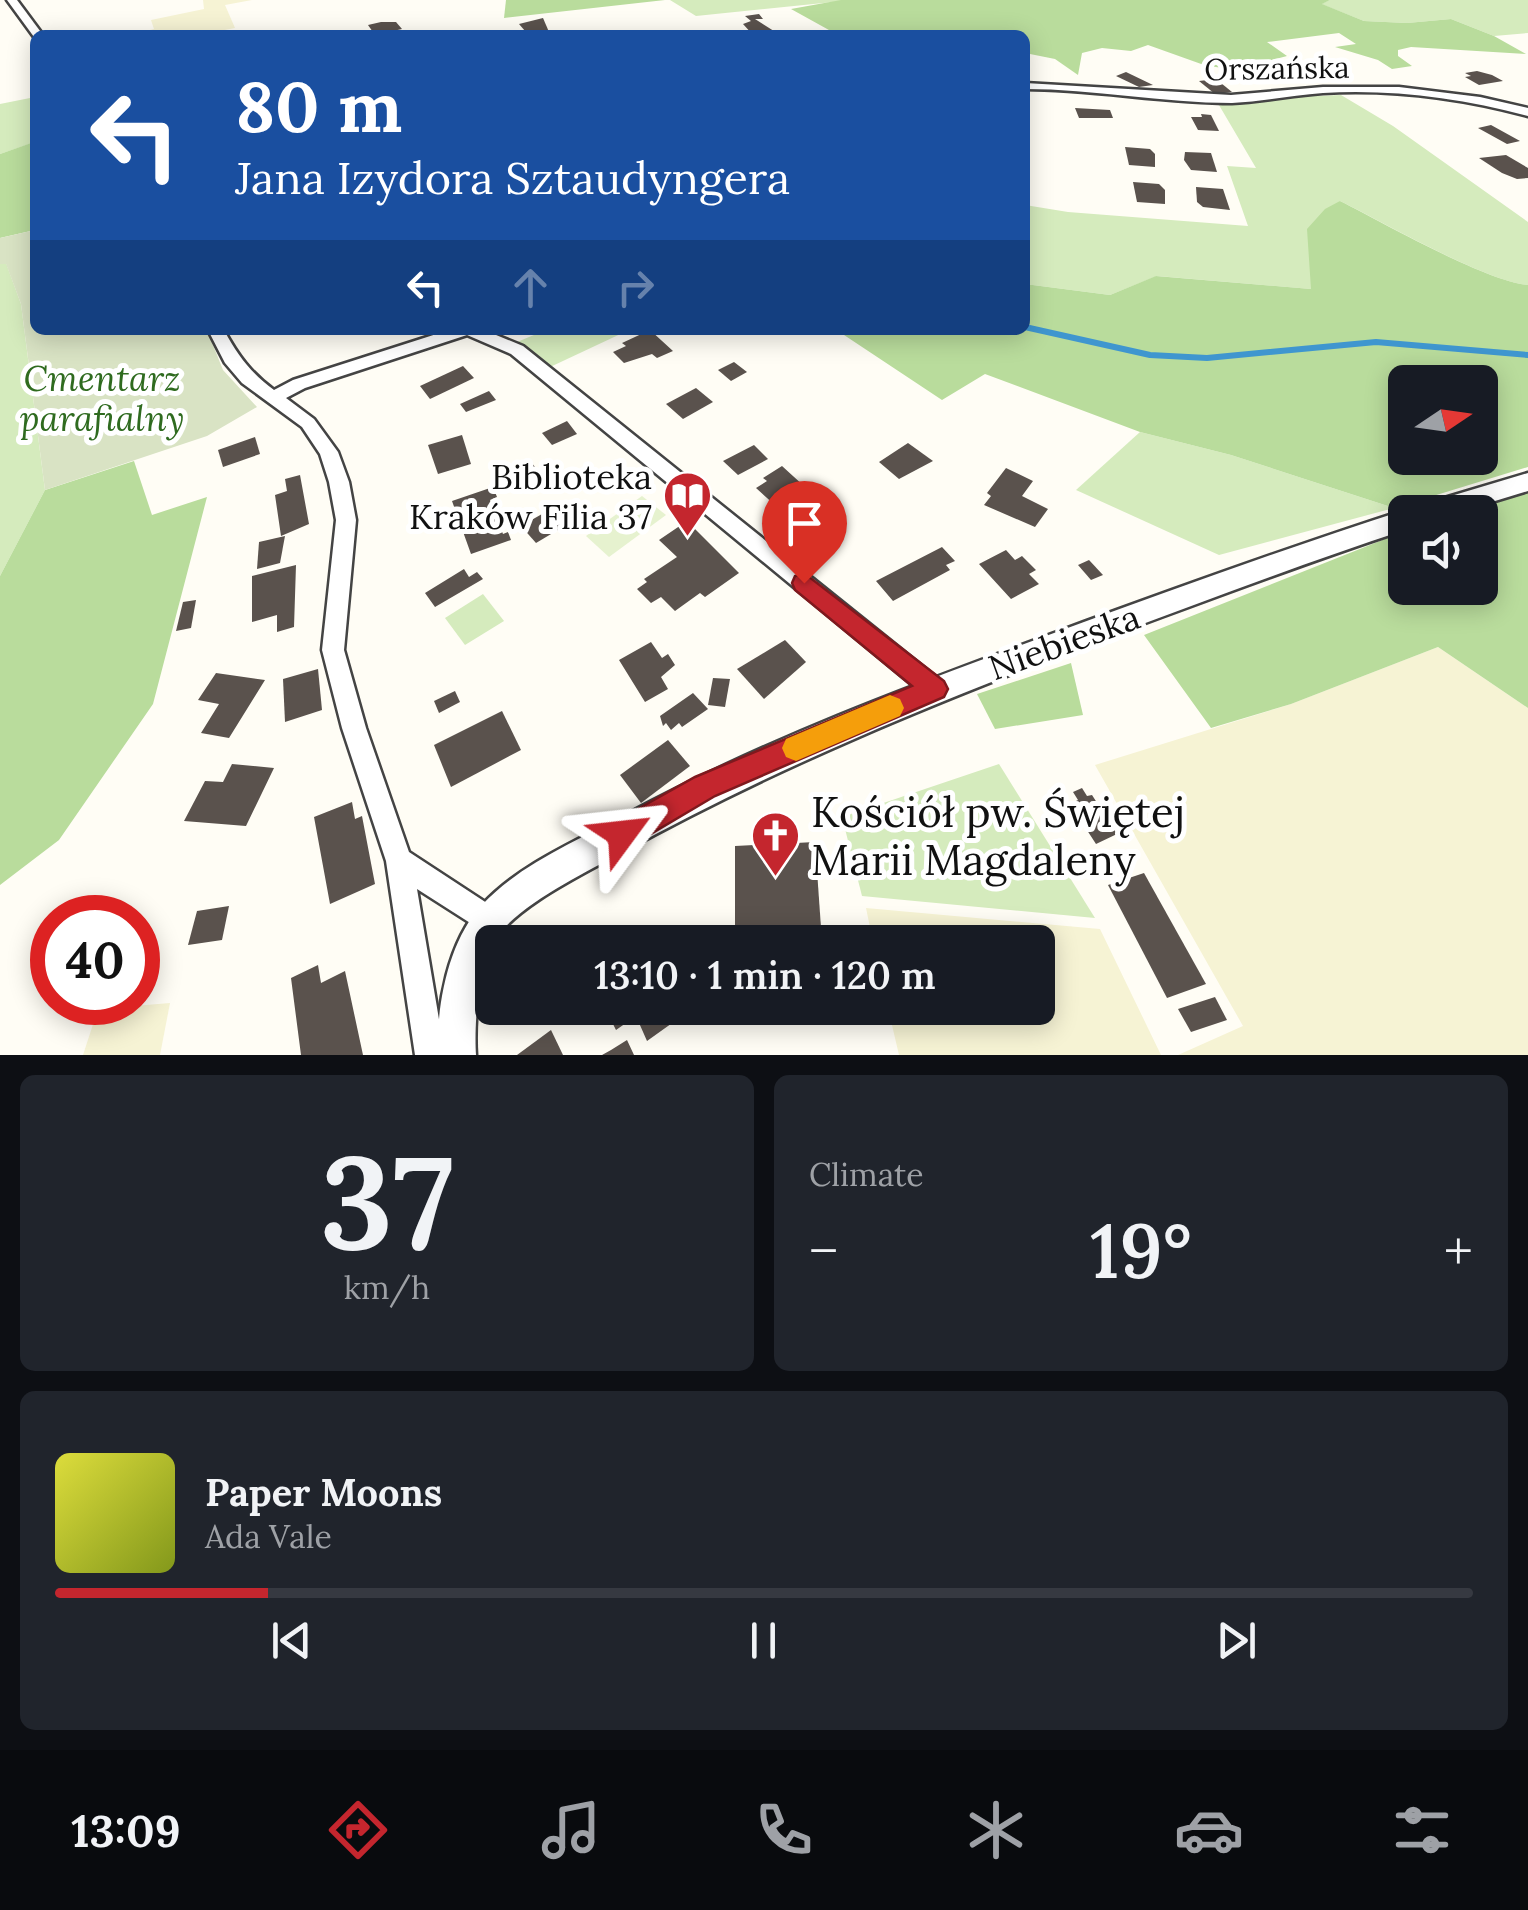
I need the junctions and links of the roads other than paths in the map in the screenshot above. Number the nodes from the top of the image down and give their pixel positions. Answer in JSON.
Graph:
{"nodes":[{"id":1,"x":12,"y":0,"type":"edge"},
{"id":2,"x":34,"y":30,"type":"edge"},
{"id":3,"x":1030,"y":86,"type":"edge"},
{"id":4,"x":1528,"y":112,"type":"edge"},
{"id":5,"x":218,"y":335,"type":"edge"},
{"id":6,"x":452,"y":335,"type":"edge"},
{"id":7,"x":480,"y":335,"type":"edge"},
{"id":8,"x":272,"y":398,"type":"junction"},
{"id":9,"x":1528,"y":482,"type":"edge"},
{"id":10,"x":1486,"y":495,"type":"edge"},
{"id":11,"x":1388,"y":525,"type":"edge"},
{"id":12,"x":934,"y":689,"type":"junction"},
{"id":13,"x":398,"y":860,"type":"junction"},
{"id":14,"x":490,"y":920,"type":"junction"},
{"id":15,"x":430,"y":1055,"type":"edge"},
{"id":16,"x":457,"y":1055,"type":"edge"}],
"edges":[{"from":1,"to":2,"type":"street"},
{"from":3,"to":4,"type":"street","name":"Orszańska"},
{"from":5,"to":8,"type":"street"},
{"from":6,"to":8,"type":"street"},
{"from":7,"to":12,"type":"street"},
{"from":8,"to":13,"type":"street"},
{"from":9,"to":10,"type":"street"},
{"from":11,"to":12,"type":"street","name":"Niebieska"},
{"from":12,"to":14,"type":"street","name":"Niebieska"},
{"from":13,"to":14,"type":"street"},
{"from":13,"to":15,"type":"street"},
{"from":14,"to":16,"type":"street"}]}
